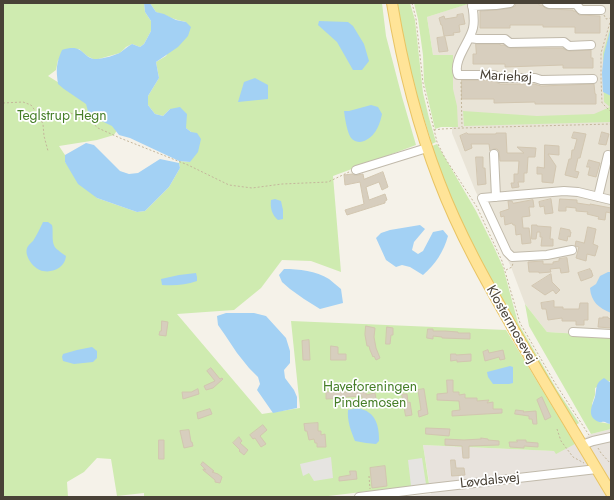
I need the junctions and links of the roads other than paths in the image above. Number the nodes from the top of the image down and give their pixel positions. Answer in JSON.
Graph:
{"nodes":[{"id":1,"x":392,"y":3,"type":"edge"},
{"id":2,"x":510,"y":3,"type":"edge"},
{"id":3,"x":546,"y":3,"type":"edge"},
{"id":4,"x":472,"y":4,"type":"edge"},
{"id":5,"x":601,"y":10,"type":"dead end"},
{"id":6,"x":470,"y":38,"type":"junction"},
{"id":7,"x":591,"y":45,"type":"dead end"},
{"id":8,"x":593,"y":79,"type":"dead end"},
{"id":9,"x":428,"y":148,"type":"junction"},
{"id":10,"x":494,"y":154,"type":"dead end"},
{"id":11,"x":608,"y":155,"type":"dead end"},
{"id":12,"x":356,"y":170,"type":"road end"},
{"id":13,"x":496,"y":197,"type":"junction"},
{"id":14,"x":598,"y":197,"type":"junction"},
{"id":15,"x":611,"y":200,"type":"edge"},
{"id":16,"x":572,"y":250,"type":"dead end"},
{"id":17,"x":573,"y":332,"type":"dead end"},
{"id":18,"x":611,"y":334,"type":"edge"},
{"id":19,"x":611,"y":437,"type":"edge"},
{"id":20,"x":582,"y":445,"type":"junction"},
{"id":21,"x":595,"y":466,"type":"junction"},
{"id":22,"x":611,"y":493,"type":"edge"},
{"id":23,"x":359,"y":497,"type":"edge"}],
"edges":[{"from":1,"to":9,"type":"main road","name":"Klostermosevej"},
{"from":2,"to":4,"type":"street","name":"Mariehøj"},
{"from":3,"to":5,"type":"street"},
{"from":4,"to":6,"type":"street","name":"Mariehøj"},
{"from":6,"to":7,"type":"street"},
{"from":6,"to":8,"type":"street","name":"Mariehøj"},
{"from":9,"to":12,"type":"street"},
{"from":9,"to":20,"type":"main road","name":"Klostermosevej"},
{"from":10,"to":13,"type":"street"},
{"from":11,"to":14,"type":"street"},
{"from":13,"to":14,"type":"street"},
{"from":13,"to":16,"type":"street"},
{"from":14,"to":15,"type":"street"},
{"from":17,"to":18,"type":"street"},
{"from":19,"to":20,"type":"street"},
{"from":20,"to":21,"type":"main road","name":"Klostermosevej"},
{"from":21,"to":22,"type":"main road","name":"Klostermosevej"},
{"from":21,"to":23,"type":"street","name":"Løvdalsvej"}]}
